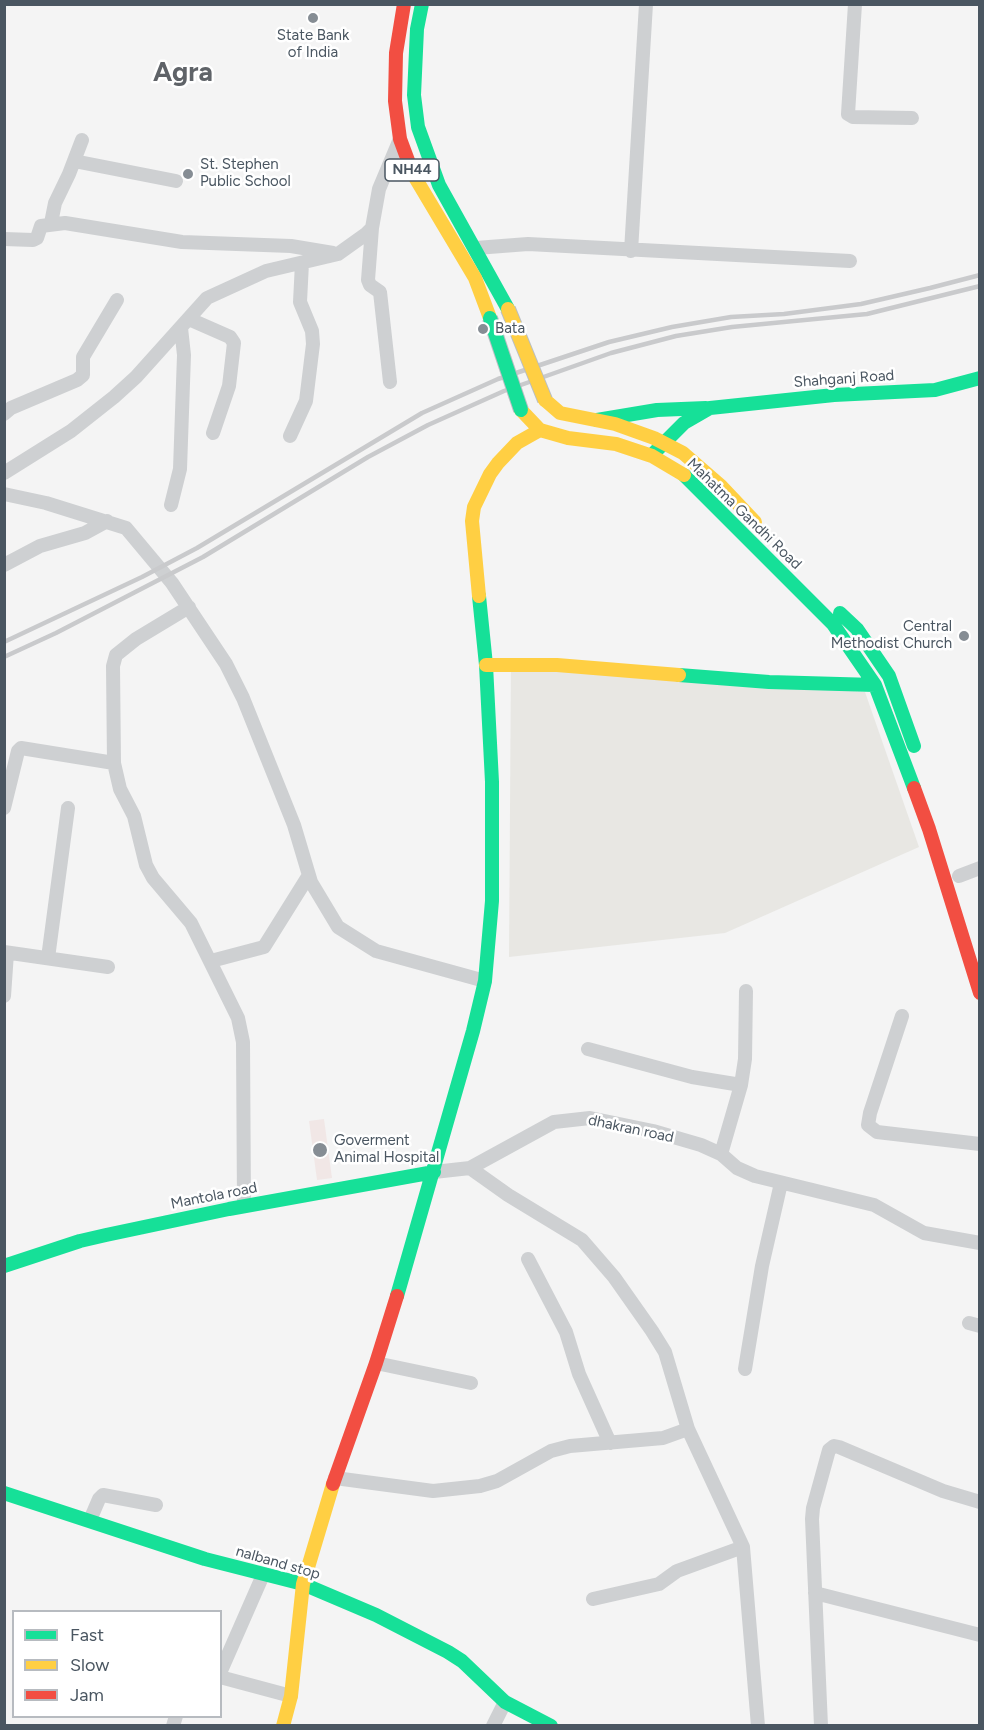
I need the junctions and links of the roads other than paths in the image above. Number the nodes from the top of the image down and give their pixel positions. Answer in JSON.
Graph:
{"nodes":[{"id":1,"x":404,"y":4,"type":"edge"},
{"id":2,"x":422,"y":4,"type":"edge"},
{"id":3,"x":646,"y":4,"type":"edge"},
{"id":4,"x":855,"y":4,"type":"edge"},
{"id":5,"x":912,"y":118,"type":"dead end"},
{"id":6,"x":400,"y":139,"type":"junction"},
{"id":7,"x":82,"y":140,"type":"dead end"},
{"id":8,"x":74,"y":161,"type":"junction"},
{"id":9,"x":176,"y":181,"type":"dead end"},
{"id":10,"x":51,"y":223,"type":"junction"},
{"id":11,"x":372,"y":228,"type":"junction"},
{"id":12,"x":4,"y":239,"type":"edge"},
{"id":13,"x":476,"y":248,"type":"junction"},
{"id":14,"x":631,"y":251,"type":"junction"},
{"id":15,"x":338,"y":254,"type":"junction"},
{"id":16,"x":850,"y":261,"type":"dead end"},
{"id":17,"x":302,"y":263,"type":"junction"},
{"id":18,"x":117,"y":300,"type":"dead end"},
{"id":19,"x":185,"y":323,"type":"junction"},
{"id":20,"x":980,"y":378,"type":"edge"},
{"id":21,"x":390,"y":382,"type":"dead end"},
{"id":22,"x":710,"y":408,"type":"junction"},
{"id":23,"x":4,"y":414,"type":"edge"},
{"id":24,"x":596,"y":420,"type":"junction"},
{"id":25,"x":540,"y":430,"type":"junction"},
{"id":26,"x":213,"y":433,"type":"dead end"},
{"id":27,"x":290,"y":436,"type":"dead end"},
{"id":28,"x":663,"y":442,"type":"junction"},
{"id":29,"x":652,"y":456,"type":"junction"},
{"id":30,"x":695,"y":463,"type":"junction"},
{"id":31,"x":4,"y":473,"type":"edge"},
{"id":32,"x":4,"y":494,"type":"edge"},
{"id":33,"x":171,"y":505,"type":"dead end"},
{"id":34,"x":106,"y":521,"type":"junction"},
{"id":35,"x":768,"y":536,"type":"dead end"},
{"id":36,"x":4,"y":565,"type":"edge"},
{"id":37,"x":823,"y":594,"type":"dead end"},
{"id":38,"x":189,"y":607,"type":"junction"},
{"id":39,"x":486,"y":665,"type":"junction"},
{"id":40,"x":875,"y":685,"type":"junction"},
{"id":41,"x":114,"y":763,"type":"junction"},
{"id":42,"x":4,"y":808,"type":"edge"},
{"id":43,"x":68,"y":808,"type":"dead end"},
{"id":44,"x":949,"y":846,"type":"dead end"},
{"id":45,"x":980,"y":868,"type":"edge"},
{"id":46,"x":309,"y":875,"type":"junction"},
{"id":47,"x":959,"y":876,"type":"dead end"},
{"id":48,"x":6,"y":953,"type":"edge"},
{"id":49,"x":48,"y":958,"type":"junction"},
{"id":50,"x":211,"y":960,"type":"junction"},
{"id":51,"x":108,"y":967,"type":"dead end"},
{"id":52,"x":485,"y":981,"type":"junction"},
{"id":53,"x":746,"y":991,"type":"dead end"},
{"id":54,"x":980,"y":993,"type":"edge"},
{"id":55,"x":4,"y":996,"type":"edge"},
{"id":56,"x":902,"y":1016,"type":"dead end"},
{"id":57,"x":588,"y":1049,"type":"dead end"},
{"id":58,"x":741,"y":1085,"type":"junction"},
{"id":59,"x":980,"y":1144,"type":"edge"},
{"id":60,"x":722,"y":1154,"type":"junction"},
{"id":61,"x":474,"y":1166,"type":"junction"},
{"id":62,"x":434,"y":1172,"type":"junction"},
{"id":63,"x":781,"y":1183,"type":"junction"},
{"id":64,"x":244,"y":1206,"type":"junction"},
{"id":65,"x":980,"y":1244,"type":"edge"},
{"id":66,"x":528,"y":1259,"type":"dead end"},
{"id":67,"x":4,"y":1266,"type":"edge"},
{"id":68,"x":375,"y":1364,"type":"junction"},
{"id":69,"x":745,"y":1369,"type":"dead end"},
{"id":70,"x":471,"y":1383,"type":"dead end"},
{"id":71,"x":688,"y":1429,"type":"junction"},
{"id":72,"x":610,"y":1443,"type":"junction"},
{"id":73,"x":335,"y":1478,"type":"junction"},
{"id":74,"x":4,"y":1493,"type":"edge"},
{"id":75,"x":980,"y":1502,"type":"edge"},
{"id":76,"x":156,"y":1505,"type":"dead end"},
{"id":77,"x":90,"y":1520,"type":"junction"},
{"id":78,"x":743,"y":1547,"type":"junction"},
{"id":79,"x":263,"y":1575,"type":"junction"},
{"id":80,"x":303,"y":1584,"type":"junction"},
{"id":81,"x":815,"y":1593,"type":"junction"},
{"id":82,"x":593,"y":1599,"type":"dead end"},
{"id":83,"x":980,"y":1635,"type":"edge"},
{"id":84,"x":224,"y":1657,"type":"edge"},
{"id":85,"x":222,"y":1678,"type":"edge"},
{"id":86,"x":291,"y":1696,"type":"junction"},
{"id":87,"x":505,"y":1702,"type":"junction"},
{"id":88,"x":283,"y":1725,"type":"edge"},
{"id":89,"x":493,"y":1725,"type":"edge"},
{"id":90,"x":551,"y":1725,"type":"edge"},
{"id":91,"x":758,"y":1725,"type":"edge"},
{"id":92,"x":821,"y":1725,"type":"edge"}],
"edges":[{"from":1,"to":6,"type":"main road","name":"Mahatma Gandhi Road","number":"NH44"},
{"from":2,"to":13,"type":"main road","name":"Mahatma Gandhi Road","number":"NH44"},
{"from":3,"to":14,"type":"street"},
{"from":4,"to":5,"type":"street"},
{"from":6,"to":11,"type":"street"},
{"from":6,"to":25,"type":"main road","name":"Mahatma Gandhi Road","number":"NH44","bridge":true},
{"from":7,"to":8,"type":"street"},
{"from":8,"to":9,"type":"street"},
{"from":8,"to":10,"type":"street"},
{"from":10,"to":12,"type":"street"},
{"from":10,"to":15,"type":"street"},
{"from":11,"to":15,"type":"street"},
{"from":11,"to":21,"type":"street"},
{"from":13,"to":14,"type":"street"},
{"from":13,"to":24,"type":"main road","name":"Mahatma Gandhi Road","number":"NH44","bridge":true},
{"from":14,"to":16,"type":"street"},
{"from":15,"to":17,"type":"street"},
{"from":17,"to":19,"type":"street"},
{"from":17,"to":27,"type":"street"},
{"from":18,"to":23,"type":"street"},
{"from":19,"to":26,"type":"street"},
{"from":19,"to":31,"type":"street"},
{"from":19,"to":33,"type":"street"},
{"from":20,"to":22,"type":"main road","name":"Shahganj Road"},
{"from":22,"to":24,"type":"main road","name":"Shahganj Road"},
{"from":22,"to":28,"type":"main road","name":"Shahganj Road"},
{"from":22,"to":30,"type":"main road"},
{"from":24,"to":28,"type":"main road","name":"Mahatma Gandhi Road","number":"NH44"},
{"from":25,"to":29,"type":"main road","name":"Mahatma Gandhi Road","number":"NH44"},
{"from":25,"to":39,"type":"main road"},
{"from":28,"to":29,"type":"main road","name":"Shahganj Road"},
{"from":28,"to":30,"type":"main road","name":"Mahatma Gandhi Road","number":"NH44"},
{"from":29,"to":40,"type":"main road","name":"Mahatma Gandhi Road","number":"NH44"},
{"from":30,"to":35,"type":"main road","name":"Mahatma Gandhi Road","number":"NH44"},
{"from":32,"to":34,"type":"street"},
{"from":34,"to":36,"type":"street"},
{"from":34,"to":38,"type":"street"},
{"from":37,"to":44,"type":"main road"},
{"from":38,"to":41,"type":"street"},
{"from":38,"to":46,"type":"street"},
{"from":39,"to":40,"type":"main road"},
{"from":39,"to":52,"type":"main road"},
{"from":40,"to":54,"type":"main road","name":"Mahatma Gandhi Road","number":"NH44"},
{"from":41,"to":42,"type":"street"},
{"from":41,"to":50,"type":"street"},
{"from":43,"to":49,"type":"street"},
{"from":45,"to":47,"type":"street"},
{"from":46,"to":50,"type":"street"},
{"from":46,"to":52,"type":"street"},
{"from":48,"to":49,"type":"street"},
{"from":48,"to":55,"type":"street"},
{"from":49,"to":51,"type":"street"},
{"from":50,"to":64,"type":"street"},
{"from":52,"to":62,"type":"main road"},
{"from":53,"to":58,"type":"street"},
{"from":56,"to":59,"type":"street"},
{"from":57,"to":58,"type":"street"},
{"from":58,"to":60,"type":"street"},
{"from":60,"to":61,"type":"street","name":"dhakran road"},
{"from":60,"to":63,"type":"street","name":"dhakran road"},
{"from":61,"to":62,"type":"street"},
{"from":61,"to":71,"type":"street"},
{"from":62,"to":64,"type":"main road","name":"Mantola road"},
{"from":62,"to":68,"type":"main road"},
{"from":63,"to":65,"type":"street","name":"dhakran road"},
{"from":63,"to":69,"type":"street"},
{"from":64,"to":67,"type":"main road","name":"Mantola road"},
{"from":66,"to":72,"type":"street"},
{"from":68,"to":70,"type":"street"},
{"from":68,"to":73,"type":"main road"},
{"from":71,"to":72,"type":"street"},
{"from":71,"to":78,"type":"street"},
{"from":72,"to":73,"type":"street"},
{"from":73,"to":80,"type":"main road"},
{"from":74,"to":77,"type":"main road","name":"nalband stop"},
{"from":75,"to":81,"type":"street"},
{"from":76,"to":77,"type":"street"},
{"from":77,"to":79,"type":"main road","name":"nalband stop"},
{"from":78,"to":82,"type":"street"},
{"from":78,"to":91,"type":"street"},
{"from":79,"to":80,"type":"main road","name":"nalband stop"},
{"from":79,"to":84,"type":"street"},
{"from":80,"to":86,"type":"main road"},
{"from":80,"to":87,"type":"main road","name":"nalband stop"},
{"from":81,"to":83,"type":"street"},
{"from":81,"to":92,"type":"street"},
{"from":85,"to":86,"type":"street"},
{"from":86,"to":88,"type":"main road"},
{"from":87,"to":89,"type":"street"},
{"from":87,"to":90,"type":"main road","name":"nalband stop"}]}
